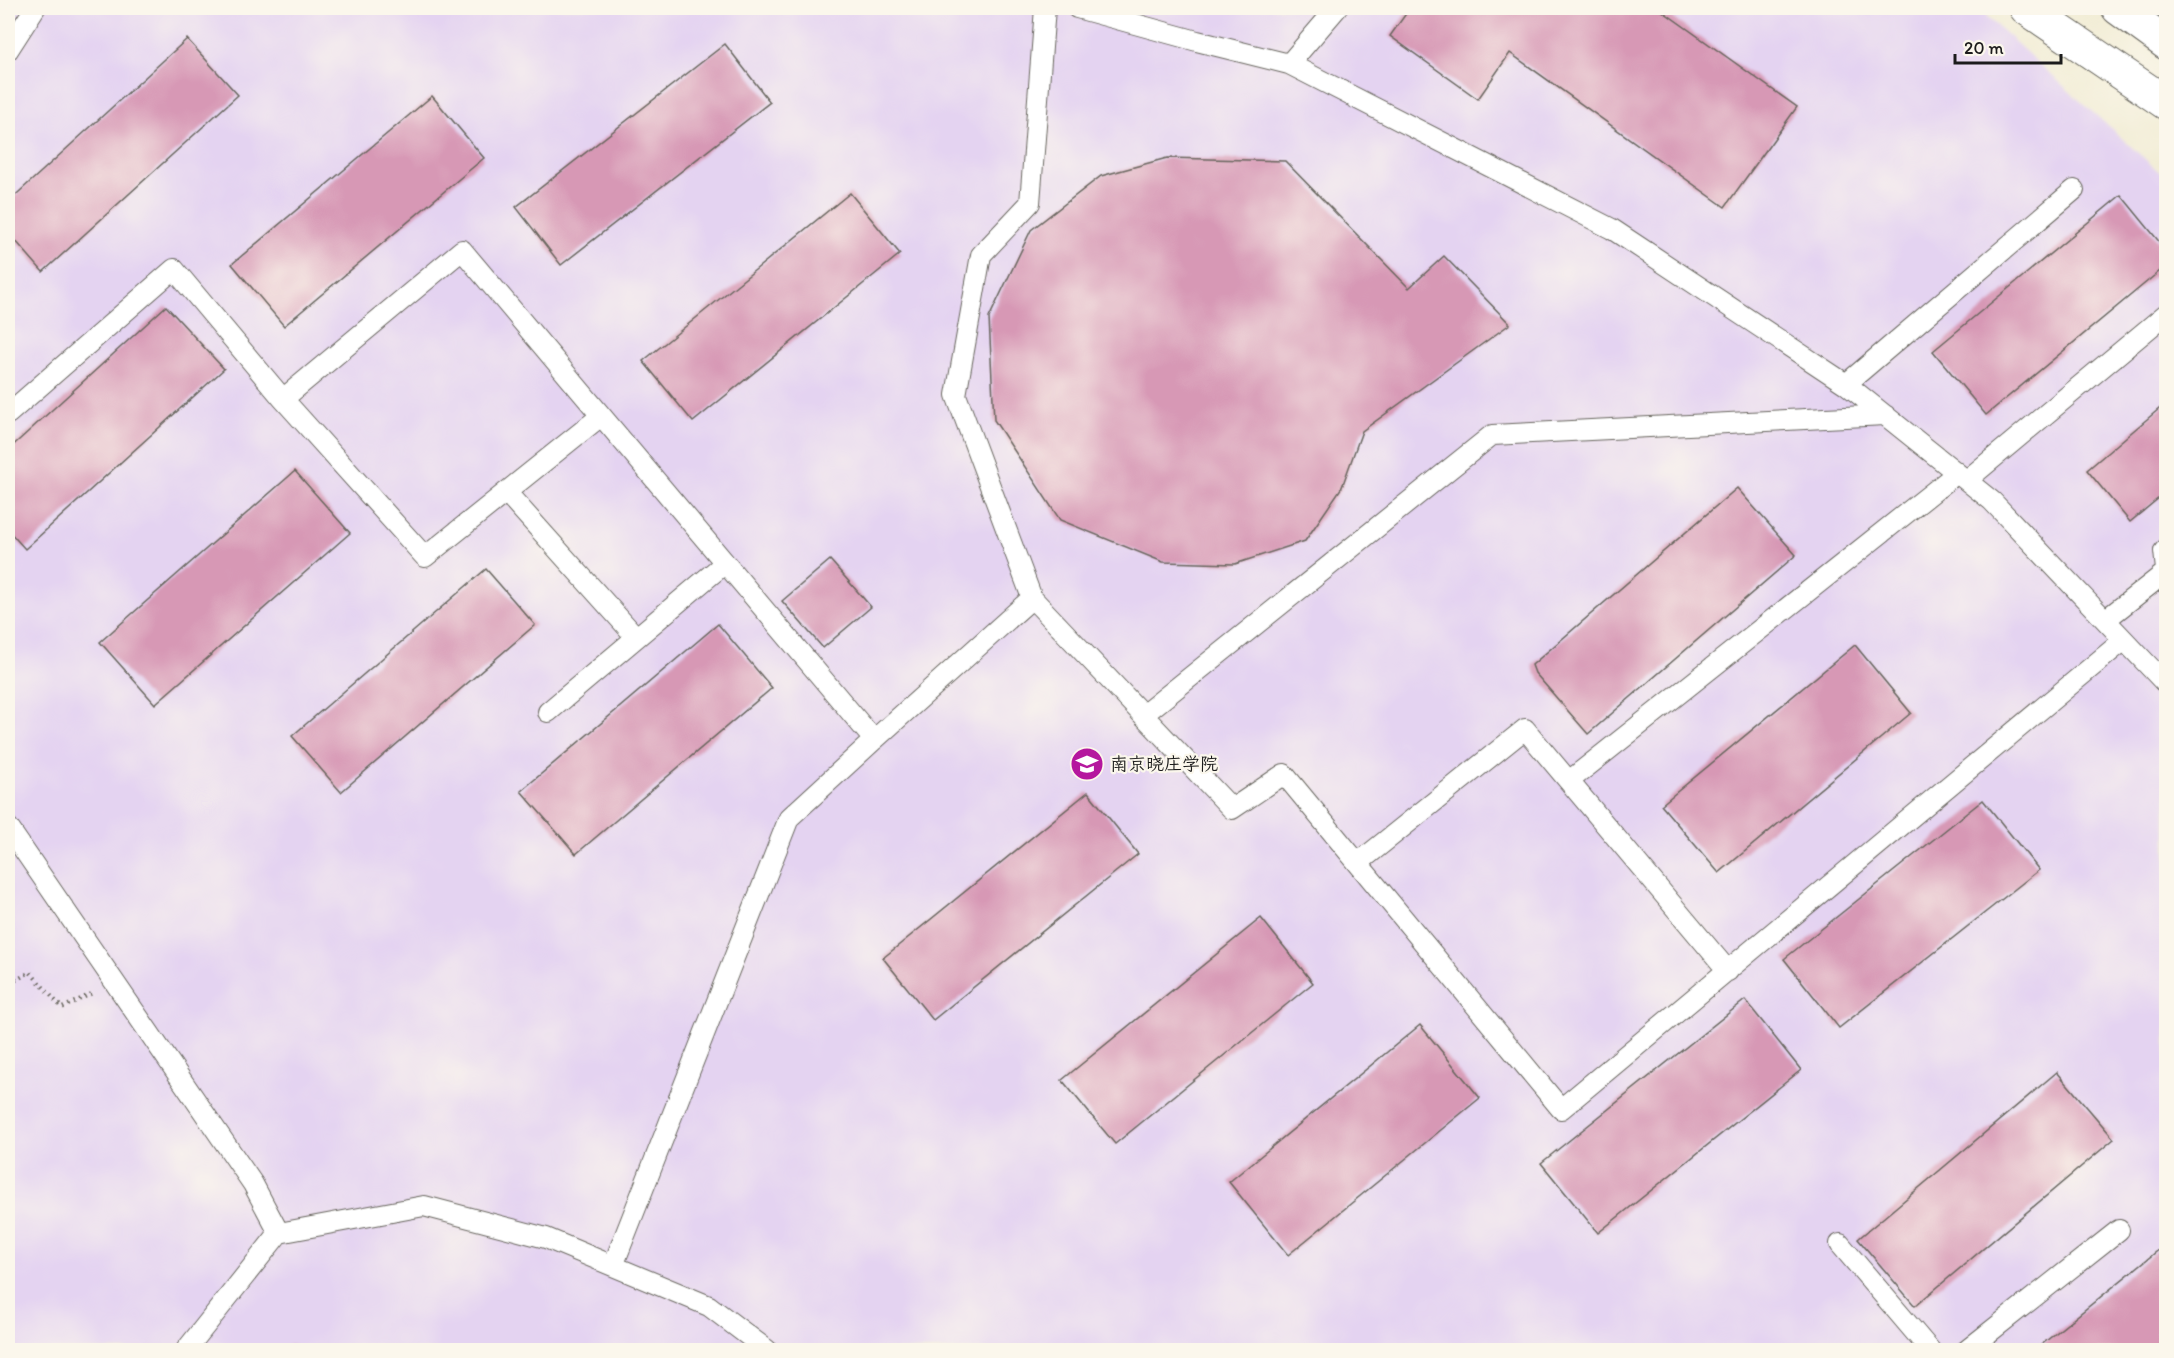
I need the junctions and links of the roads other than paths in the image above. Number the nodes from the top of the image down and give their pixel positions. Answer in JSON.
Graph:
{"nodes":[{"id":1,"x":35,"y":8,"type":"edge"},
{"id":2,"x":1046,"y":8,"type":"edge"},
{"id":3,"x":1077,"y":8,"type":"edge"},
{"id":4,"x":1337,"y":8,"type":"edge"},
{"id":5,"x":2026,"y":8,"type":"edge"},
{"id":6,"x":2118,"y":8,"type":"edge"},
{"id":7,"x":2166,"y":43,"type":"edge"},
{"id":8,"x":8,"y":50,"type":"edge"},
{"id":9,"x":1289,"y":64,"type":"junction"},
{"id":10,"x":2166,"y":103,"type":"edge"},
{"id":11,"x":2074,"y":190,"type":"dead end"},
{"id":12,"x":2166,"y":314,"type":"edge"},
{"id":13,"x":1846,"y":384,"type":"junction"},
{"id":14,"x":283,"y":399,"type":"junction"},
{"id":15,"x":8,"y":414,"type":"edge"},
{"id":16,"x":1885,"y":415,"type":"junction"},
{"id":17,"x":601,"y":416,"type":"junction"},
{"id":18,"x":1962,"y":477,"type":"junction"},
{"id":19,"x":506,"y":492,"type":"junction"},
{"id":20,"x":2166,"y":549,"type":"edge"},
{"id":21,"x":725,"y":563,"type":"junction"},
{"id":22,"x":2166,"y":571,"type":"edge"},
{"id":23,"x":1032,"y":598,"type":"junction"},
{"id":24,"x":2105,"y":620,"type":"junction"},
{"id":25,"x":636,"y":637,"type":"junction"},
{"id":26,"x":2124,"y":640,"type":"junction"},
{"id":27,"x":2166,"y":684,"type":"edge"},
{"id":28,"x":548,"y":712,"type":"dead end"},
{"id":29,"x":1143,"y":715,"type":"junction"},
{"id":30,"x":874,"y":740,"type":"junction"},
{"id":31,"x":1569,"y":781,"type":"junction"},
{"id":32,"x":8,"y":827,"type":"edge"},
{"id":33,"x":1358,"y":862,"type":"junction"},
{"id":34,"x":1728,"y":970,"type":"junction"},
{"id":35,"x":2119,"y":1230,"type":"dead end"},
{"id":36,"x":279,"y":1233,"type":"junction"},
{"id":37,"x":1840,"y":1244,"type":"dead end"},
{"id":38,"x":613,"y":1266,"type":"junction"},
{"id":39,"x":186,"y":1350,"type":"edge"},
{"id":40,"x":767,"y":1350,"type":"edge"},
{"id":41,"x":1930,"y":1350,"type":"edge"},
{"id":42,"x":1967,"y":1350,"type":"edge"}],
"edges":[{"from":1,"to":8,"type":"lane"},
{"from":2,"to":23,"type":"lane"},
{"from":3,"to":9,"type":"lane"},
{"from":4,"to":9,"type":"lane"},
{"from":5,"to":10,"type":"street"},
{"from":6,"to":7,"type":"street"},
{"from":9,"to":13,"type":"lane"},
{"from":11,"to":13,"type":"lane"},
{"from":12,"to":18,"type":"lane"},
{"from":13,"to":16,"type":"lane"},
{"from":14,"to":15,"type":"lane"},
{"from":14,"to":17,"type":"lane"},
{"from":14,"to":19,"type":"lane"},
{"from":16,"to":18,"type":"lane"},
{"from":16,"to":29,"type":"lane"},
{"from":17,"to":19,"type":"lane"},
{"from":17,"to":21,"type":"lane"},
{"from":18,"to":24,"type":"lane"},
{"from":18,"to":31,"type":"lane"},
{"from":19,"to":25,"type":"lane"},
{"from":20,"to":22,"type":"lane"},
{"from":21,"to":25,"type":"lane"},
{"from":21,"to":30,"type":"lane"},
{"from":22,"to":24,"type":"lane"},
{"from":23,"to":29,"type":"lane"},
{"from":23,"to":30,"type":"lane"},
{"from":24,"to":26,"type":"lane"},
{"from":25,"to":28,"type":"lane"},
{"from":26,"to":27,"type":"lane"},
{"from":26,"to":34,"type":"lane"},
{"from":29,"to":33,"type":"lane"},
{"from":30,"to":38,"type":"lane"},
{"from":31,"to":33,"type":"lane"},
{"from":31,"to":34,"type":"lane"},
{"from":32,"to":36,"type":"lane"},
{"from":33,"to":34,"type":"lane"},
{"from":35,"to":42,"type":"lane"},
{"from":36,"to":38,"type":"lane"},
{"from":36,"to":39,"type":"lane"},
{"from":37,"to":41,"type":"lane"},
{"from":38,"to":40,"type":"lane"}]}
